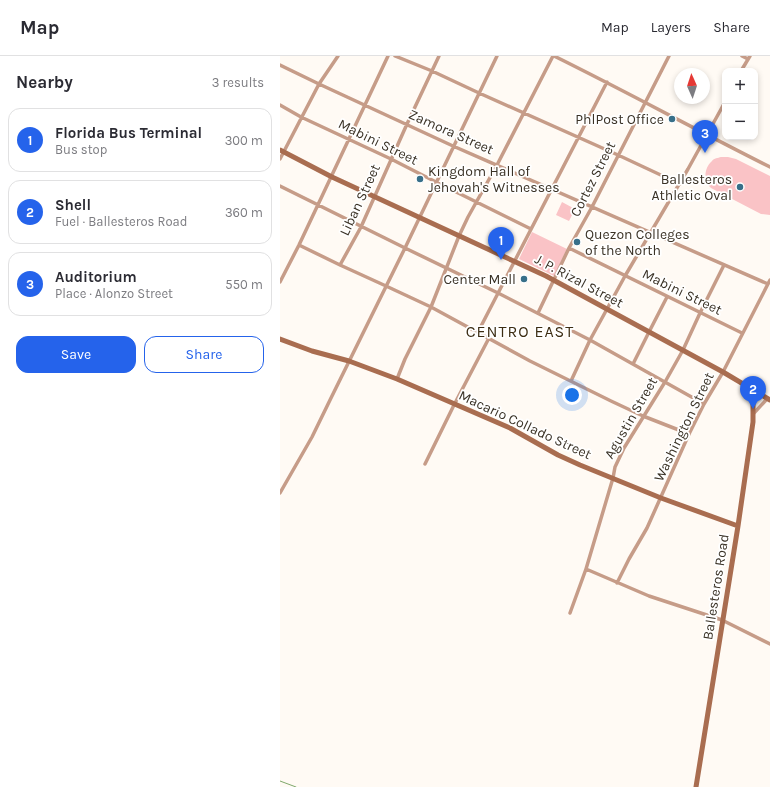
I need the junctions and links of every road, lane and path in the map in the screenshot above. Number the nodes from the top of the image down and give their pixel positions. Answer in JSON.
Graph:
{"nodes":[{"id":1,"x":338,"y":56,"type":"edge"},
{"id":2,"x":388,"y":56,"type":"edge"},
{"id":3,"x":395,"y":56,"type":"edge"},
{"id":4,"x":439,"y":56,"type":"edge"},
{"id":5,"x":497,"y":56,"type":"edge"},
{"id":6,"x":554,"y":56,"type":"edge"},
{"id":7,"x":669,"y":56,"type":"edge"},
{"id":8,"x":742,"y":56,"type":"edge"},
{"id":9,"x":749,"y":58,"type":"edge"},
{"id":10,"x":280,"y":65,"type":"edge"},
{"id":11,"x":744,"y":68,"type":"edge"},
{"id":12,"x":432,"y":71,"type":"junction"},
{"id":13,"x":606,"y":82,"type":"junction"},
{"id":14,"x":319,"y":84,"type":"junction"},
{"id":15,"x":479,"y":93,"type":"junction"},
{"id":16,"x":645,"y":102,"type":"junction"},
{"id":17,"x":724,"y":104,"type":"edge"},
{"id":18,"x":280,"y":106,"type":"edge"},
{"id":19,"x":365,"y":106,"type":"junction"},
{"id":20,"x":524,"y":113,"type":"junction"},
{"id":21,"x":301,"y":117,"type":"junction"},
{"id":22,"x":407,"y":124,"type":"junction"},
{"id":23,"x":706,"y":135,"type":"junction"},
{"id":24,"x":578,"y":137,"type":"junction"},
{"id":25,"x":349,"y":140,"type":"junction"},
{"id":26,"x":453,"y":146,"type":"junction"},
{"id":27,"x":282,"y":151,"type":"edge"},
{"id":28,"x":618,"y":155,"type":"junction"},
{"id":29,"x":280,"y":159,"type":"edge"},
{"id":30,"x":391,"y":159,"type":"junction"},
{"id":31,"x":497,"y":165,"type":"junction"},
{"id":32,"x":770,"y":167,"type":"edge"},
{"id":33,"x":332,"y":177,"type":"junction"},
{"id":34,"x":436,"y":182,"type":"junction"},
{"id":35,"x":680,"y":184,"type":"junction"},
{"id":36,"x":280,"y":186,"type":"edge"},
{"id":37,"x":552,"y":189,"type":"junction"},
{"id":38,"x":374,"y":197,"type":"junction"},
{"id":39,"x":476,"y":202,"type":"junction"},
{"id":40,"x":318,"y":205,"type":"junction"},
{"id":41,"x":592,"y":207,"type":"junction"},
{"id":42,"x":419,"y":217,"type":"junction"},
{"id":43,"x":361,"y":227,"type":"junction"},
{"id":44,"x":531,"y":229,"type":"junction"},
{"id":45,"x":650,"y":233,"type":"junction"},
{"id":46,"x":459,"y":236,"type":"junction"},
{"id":47,"x":299,"y":245,"type":"junction"},
{"id":48,"x":405,"y":248,"type":"junction"},
{"id":49,"x":569,"y":248,"type":"junction"},
{"id":50,"x":514,"y":261,"type":"junction"},
{"id":51,"x":340,"y":265,"type":"junction"},
{"id":52,"x":724,"y":265,"type":"junction"},
{"id":53,"x":446,"y":269,"type":"junction"},
{"id":54,"x":625,"y":276,"type":"junction"},
{"id":55,"x":554,"y":280,"type":"junction"},
{"id":56,"x":770,"y":280,"type":"edge"},
{"id":57,"x":280,"y":282,"type":"edge"},
{"id":58,"x":768,"y":284,"type":"junction"},
{"id":59,"x":386,"y":286,"type":"junction"},
{"id":60,"x":498,"y":293,"type":"junction"},
{"id":61,"x":667,"y":297,"type":"junction"},
{"id":62,"x":431,"y":307,"type":"junction"},
{"id":63,"x":606,"y":309,"type":"junction"},
{"id":64,"x":538,"y":313,"type":"junction"},
{"id":65,"x":700,"y":313,"type":"junction"},
{"id":66,"x":478,"y":332,"type":"junction"},
{"id":67,"x":649,"y":332,"type":"junction"},
{"id":68,"x":742,"y":333,"type":"junction"},
{"id":69,"x":489,"y":338,"type":"junction"},
{"id":70,"x":280,"y":339,"type":"edge"},
{"id":71,"x":590,"y":340,"type":"junction"},
{"id":72,"x":682,"y":350,"type":"junction"},
{"id":73,"x":349,"y":361,"type":"junction"},
{"id":74,"x":634,"y":364,"type":"junction"},
{"id":75,"x":723,"y":372,"type":"junction"},
{"id":76,"x":397,"y":379,"type":"junction"},
{"id":77,"x":571,"y":381,"type":"junction"},
{"id":78,"x":665,"y":382,"type":"junction"},
{"id":79,"x":753,"y":390,"type":"junction"},
{"id":80,"x":768,"y":399,"type":"edge"},
{"id":81,"x":704,"y":404,"type":"junction"},
{"id":82,"x":454,"y":405,"type":"junction"},
{"id":83,"x":754,"y":413,"type":"junction"},
{"id":84,"x":643,"y":416,"type":"junction"},
{"id":85,"x":689,"y":434,"type":"junction"},
{"id":86,"x":425,"y":464,"type":"dead end"},
{"id":87,"x":613,"y":478,"type":"junction"},
{"id":88,"x":280,"y":493,"type":"edge"},
{"id":89,"x":661,"y":498,"type":"junction"},
{"id":90,"x":738,"y":526,"type":"junction"},
{"id":91,"x":586,"y":569,"type":"junction"},
{"id":92,"x":617,"y":583,"type":"junction"},
{"id":93,"x":570,"y":612,"type":"dead end"},
{"id":94,"x":722,"y":620,"type":"junction"},
{"id":95,"x":770,"y":644,"type":"edge"},
{"id":96,"x":696,"y":787,"type":"edge"}],
"edges":[{"from":1,"to":14,"type":"street"},
{"from":2,"to":19,"type":"street"},
{"from":3,"to":12,"type":"street"},
{"from":4,"to":12,"type":"street","name":"Liban Street"},
{"from":5,"to":15,"type":"street"},
{"from":6,"to":13,"type":"street"},
{"from":6,"to":20,"type":"street"},
{"from":7,"to":16,"type":"street","name":"Cortez Street"},
{"from":8,"to":9,"type":"street"},
{"from":9,"to":11,"type":"street"},
{"from":10,"to":14,"type":"street","name":"Zamora Street"},
{"from":12,"to":15,"type":"street"},
{"from":12,"to":22,"type":"street","name":"Liban Street"},
{"from":13,"to":16,"type":"street"},
{"from":13,"to":24,"type":"street"},
{"from":14,"to":19,"type":"street","name":"Zamora Street"},
{"from":14,"to":21,"type":"street"},
{"from":15,"to":20,"type":"street"},
{"from":15,"to":26,"type":"street"},
{"from":16,"to":23,"type":"street"},
{"from":16,"to":28,"type":"street","name":"Cortez Street"},
{"from":17,"to":23,"type":"street"},
{"from":18,"to":21,"type":"street","name":"Mabini Street"},
{"from":19,"to":22,"type":"street","name":"Zamora Street"},
{"from":19,"to":25,"type":"street"},
{"from":20,"to":24,"type":"street"},
{"from":20,"to":31,"type":"street"},
{"from":21,"to":25,"type":"street","name":"Mabini Street"},
{"from":21,"to":27,"type":"street"},
{"from":22,"to":26,"type":"street","name":"Zamora Street"},
{"from":22,"to":30,"type":"street","name":"Liban Street"},
{"from":23,"to":32,"type":"street"},
{"from":23,"to":35,"type":"street"},
{"from":24,"to":28,"type":"street"},
{"from":24,"to":37,"type":"street"},
{"from":25,"to":30,"type":"street","name":"Mabini Street"},
{"from":25,"to":33,"type":"street"},
{"from":26,"to":31,"type":"street","name":"Zamora Street"},
{"from":26,"to":34,"type":"street"},
{"from":27,"to":29,"type":"street"},
{"from":27,"to":33,"type":"main road","name":"J. P. Rizal Street"},
{"from":28,"to":35,"type":"street"},
{"from":28,"to":41,"type":"street","name":"Cortez Street"},
{"from":30,"to":34,"type":"street","name":"Mabini Street"},
{"from":30,"to":38,"type":"street","name":"Liban Street"},
{"from":31,"to":37,"type":"street","name":"Zamora Street"},
{"from":31,"to":39,"type":"street"},
{"from":33,"to":38,"type":"main road","name":"J. P. Rizal Street"},
{"from":33,"to":40,"type":"street"},
{"from":34,"to":39,"type":"street","name":"Mabini Street"},
{"from":34,"to":42,"type":"street"},
{"from":35,"to":45,"type":"street"},
{"from":36,"to":40,"type":"street"},
{"from":37,"to":41,"type":"street","name":"Zamora Street"},
{"from":37,"to":44,"type":"street"},
{"from":38,"to":42,"type":"main road","name":"J. P. Rizal Street"},
{"from":38,"to":43,"type":"street","name":"Liban Street"},
{"from":39,"to":44,"type":"street","name":"Mabini Street"},
{"from":39,"to":46,"type":"street"},
{"from":40,"to":43,"type":"street"},
{"from":40,"to":47,"type":"street"},
{"from":41,"to":45,"type":"street","name":"Zamora Street"},
{"from":41,"to":49,"type":"street","name":"Cortez Street"},
{"from":42,"to":46,"type":"main road","name":"J. P. Rizal Street"},
{"from":42,"to":48,"type":"street"},
{"from":43,"to":48,"type":"street"},
{"from":43,"to":51,"type":"street","name":"Liban Street"},
{"from":44,"to":50,"type":"street"},
{"from":45,"to":52,"type":"street","name":"Zamora Street"},
{"from":45,"to":54,"type":"street"},
{"from":46,"to":50,"type":"main road","name":"J. P. Rizal Street"},
{"from":46,"to":53,"type":"street"},
{"from":47,"to":51,"type":"street"},
{"from":47,"to":57,"type":"street"},
{"from":48,"to":53,"type":"street"},
{"from":48,"to":59,"type":"street"},
{"from":49,"to":54,"type":"street","name":"Mabini Street"},
{"from":49,"to":55,"type":"street","name":"Cortez Street"},
{"from":50,"to":55,"type":"main road","name":"J. P. Rizal Street"},
{"from":50,"to":60,"type":"street"},
{"from":51,"to":59,"type":"street"},
{"from":52,"to":58,"type":"street","name":"Zamora Street"},
{"from":52,"to":65,"type":"street","name":"Agustin Street"},
{"from":53,"to":60,"type":"street"},
{"from":53,"to":62,"type":"street"},
{"from":54,"to":61,"type":"street","name":"Mabini Street"},
{"from":54,"to":63,"type":"street"},
{"from":55,"to":63,"type":"main road","name":"J. P. Rizal Street"},
{"from":55,"to":64,"type":"street","name":"Cortez Street"},
{"from":56,"to":58,"type":"street","name":"Washington Street"},
{"from":58,"to":68,"type":"street","name":"Washington Street"},
{"from":59,"to":62,"type":"street"},
{"from":59,"to":73,"type":"street"},
{"from":60,"to":64,"type":"street"},
{"from":60,"to":66,"type":"street"},
{"from":61,"to":65,"type":"street","name":"Mabini Street"},
{"from":61,"to":67,"type":"street"},
{"from":62,"to":66,"type":"street"},
{"from":62,"to":76,"type":"street"},
{"from":63,"to":67,"type":"main road","name":"J. P. Rizal Street"},
{"from":63,"to":71,"type":"street"},
{"from":64,"to":71,"type":"street"},
{"from":65,"to":68,"type":"street","name":"Mabini Street"},
{"from":65,"to":72,"type":"street","name":"Agustin Street"},
{"from":66,"to":69,"type":"street"},
{"from":67,"to":72,"type":"main road","name":"J. P. Rizal Street"},
{"from":67,"to":74,"type":"street"},
{"from":68,"to":75,"type":"street","name":"Washington Street"},
{"from":69,"to":77,"type":"street"},
{"from":69,"to":82,"type":"street"},
{"from":70,"to":73,"type":"main road","name":"Macario Collado Street"},
{"from":71,"to":74,"type":"street"},
{"from":71,"to":77,"type":"street"},
{"from":72,"to":75,"type":"main road","name":"J. P. Rizal Street"},
{"from":72,"to":78,"type":"street","name":"Agustin Street"},
{"from":73,"to":76,"type":"main road","name":"Macario Collado Street"},
{"from":73,"to":88,"type":"street"},
{"from":74,"to":78,"type":"street"},
{"from":75,"to":79,"type":"main road","name":"J. P. Rizal Street"},
{"from":75,"to":81,"type":"street","name":"Washington Street"},
{"from":76,"to":82,"type":"main road","name":"Macario Collado Street"},
{"from":77,"to":84,"type":"street"},
{"from":78,"to":81,"type":"street"},
{"from":78,"to":84,"type":"street","name":"Agustin Street"},
{"from":79,"to":80,"type":"main road","name":"J. P. Rizal Street"},
{"from":79,"to":83,"type":"main road","name":"Ballesteros Road"},
{"from":80,"to":83,"type":"street"},
{"from":81,"to":85,"type":"street","name":"Washington Street"},
{"from":82,"to":86,"type":"street"},
{"from":82,"to":87,"type":"main road","name":"Macario Collado Street"},
{"from":83,"to":90,"type":"main road","name":"Ballesteros Road"},
{"from":84,"to":85,"type":"street"},
{"from":84,"to":87,"type":"street","name":"Agustin Street"},
{"from":85,"to":89,"type":"street","name":"Washington Street"},
{"from":87,"to":89,"type":"main road","name":"Macario Collado Street"},
{"from":87,"to":91,"type":"street","name":"Agustin Street"},
{"from":89,"to":90,"type":"main road","name":"Macario Collado Street"},
{"from":89,"to":92,"type":"street","name":"Washington Street"},
{"from":90,"to":94,"type":"main road","name":"Ballesteros Road"},
{"from":91,"to":92,"type":"street"},
{"from":91,"to":93,"type":"street","name":"Agustin Street"},
{"from":92,"to":94,"type":"street"},
{"from":94,"to":95,"type":"street"},
{"from":94,"to":96,"type":"main road","name":"Ballesteros Road"}]}
